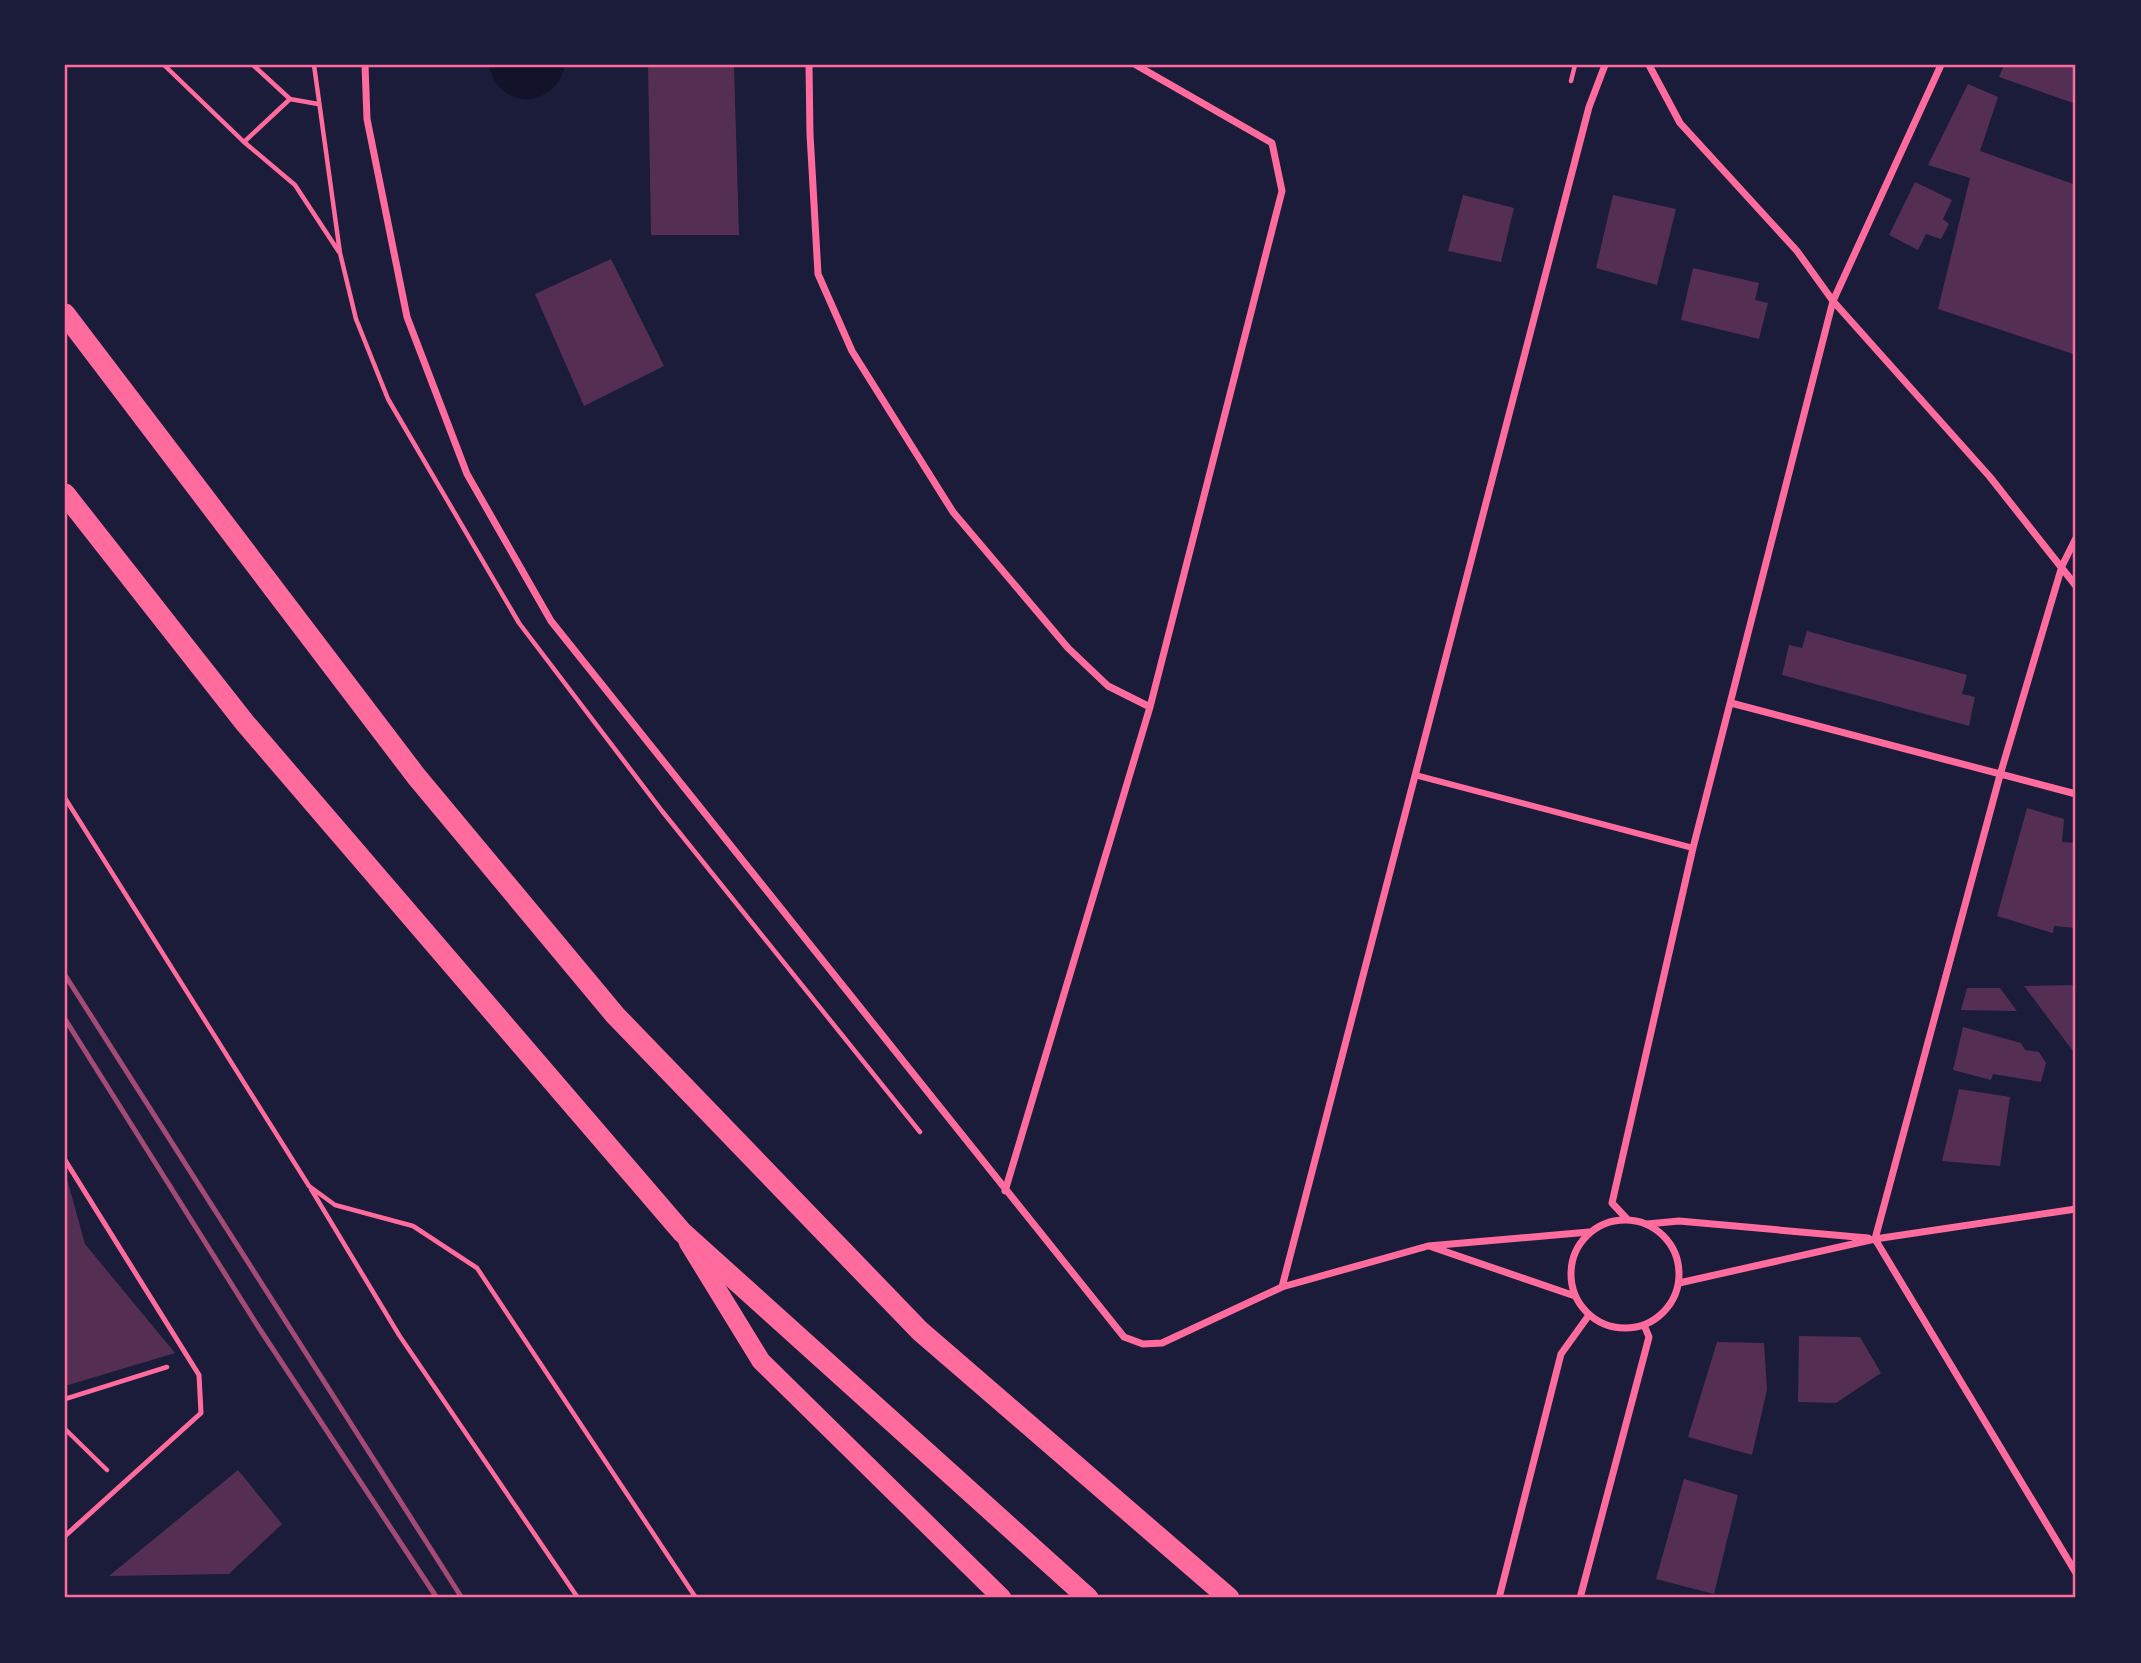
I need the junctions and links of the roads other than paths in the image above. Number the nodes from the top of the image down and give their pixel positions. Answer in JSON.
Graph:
{"nodes":[{"id":1,"x":365,"y":65,"type":"edge"},
{"id":2,"x":809,"y":65,"type":"edge"},
{"id":3,"x":1136,"y":65,"type":"edge"},
{"id":4,"x":1605,"y":65,"type":"edge"},
{"id":5,"x":1649,"y":65,"type":"edge"},
{"id":6,"x":1941,"y":65,"type":"edge"},
{"id":7,"x":1833,"y":301,"type":"junction"},
{"id":8,"x":65,"y":314,"type":"edge"},
{"id":9,"x":65,"y":494,"type":"edge"},
{"id":10,"x":2076,"y":538,"type":"edge"},
{"id":11,"x":2062,"y":566,"type":"junction"},
{"id":12,"x":2076,"y":586,"type":"edge"},
{"id":13,"x":1731,"y":703,"type":"junction"},
{"id":14,"x":1150,"y":707,"type":"junction"},
{"id":15,"x":1415,"y":775,"type":"junction"},
{"id":16,"x":2000,"y":775,"type":"junction"},
{"id":17,"x":2076,"y":794,"type":"edge"},
{"id":18,"x":1693,"y":848,"type":"junction"},
{"id":19,"x":65,"y":1160,"type":"edge"},
{"id":20,"x":1005,"y":1191,"type":"junction"},
{"id":21,"x":2076,"y":1209,"type":"edge"},
{"id":22,"x":1627,"y":1219,"type":"junction"},
{"id":23,"x":1647,"y":1224,"type":"junction"},
{"id":24,"x":682,"y":1232,"type":"junction"},
{"id":25,"x":1589,"y":1232,"type":"junction"},
{"id":26,"x":1875,"y":1239,"type":"junction"},
{"id":27,"x":1428,"y":1246,"type":"junction"},
{"id":28,"x":1679,"y":1283,"type":"junction"},
{"id":29,"x":1282,"y":1287,"type":"junction"},
{"id":30,"x":1575,"y":1296,"type":"junction"},
{"id":31,"x":1589,"y":1315,"type":"junction"},
{"id":32,"x":1644,"y":1325,"type":"junction"},
{"id":33,"x":65,"y":1536,"type":"edge"},
{"id":34,"x":2076,"y":1573,"type":"edge"},
{"id":35,"x":1002,"y":1598,"type":"edge"},
{"id":36,"x":1088,"y":1598,"type":"edge"},
{"id":37,"x":1229,"y":1598,"type":"edge"},
{"id":38,"x":1499,"y":1598,"type":"edge"},
{"id":39,"x":1580,"y":1598,"type":"edge"}],
"edges":[{"from":1,"to":20,"type":"street"},
{"from":2,"to":14,"type":"street"},
{"from":3,"to":14,"type":"street"},
{"from":4,"to":15,"type":"street"},
{"from":5,"to":7,"type":"street"},
{"from":6,"to":7,"type":"street"},
{"from":7,"to":11,"type":"street"},
{"from":7,"to":13,"type":"street"},
{"from":8,"to":37,"type":"highway"},
{"from":9,"to":24,"type":"highway"},
{"from":10,"to":11,"type":"street"},
{"from":11,"to":12,"type":"street"},
{"from":11,"to":16,"type":"street"},
{"from":13,"to":16,"type":"street"},
{"from":13,"to":18,"type":"street"},
{"from":14,"to":20,"type":"street"},
{"from":15,"to":18,"type":"street"},
{"from":15,"to":29,"type":"street"},
{"from":16,"to":17,"type":"street"},
{"from":16,"to":26,"type":"street"},
{"from":18,"to":22,"type":"street"},
{"from":19,"to":33,"type":"lane"},
{"from":20,"to":29,"type":"street"},
{"from":21,"to":26,"type":"street"},
{"from":22,"to":23,"type":"street"},
{"from":22,"to":25,"type":"street"},
{"from":23,"to":26,"type":"street"},
{"from":23,"to":28,"type":"street"},
{"from":24,"to":35,"type":"highway"},
{"from":24,"to":36,"type":"highway"},
{"from":25,"to":27,"type":"street"},
{"from":25,"to":30,"type":"street"},
{"from":26,"to":28,"type":"street"},
{"from":26,"to":34,"type":"street"},
{"from":27,"to":29,"type":"street"},
{"from":27,"to":30,"type":"street"},
{"from":28,"to":32,"type":"street"},
{"from":30,"to":31,"type":"street"},
{"from":31,"to":32,"type":"street"},
{"from":31,"to":38,"type":"street"},
{"from":32,"to":39,"type":"street"}]}
